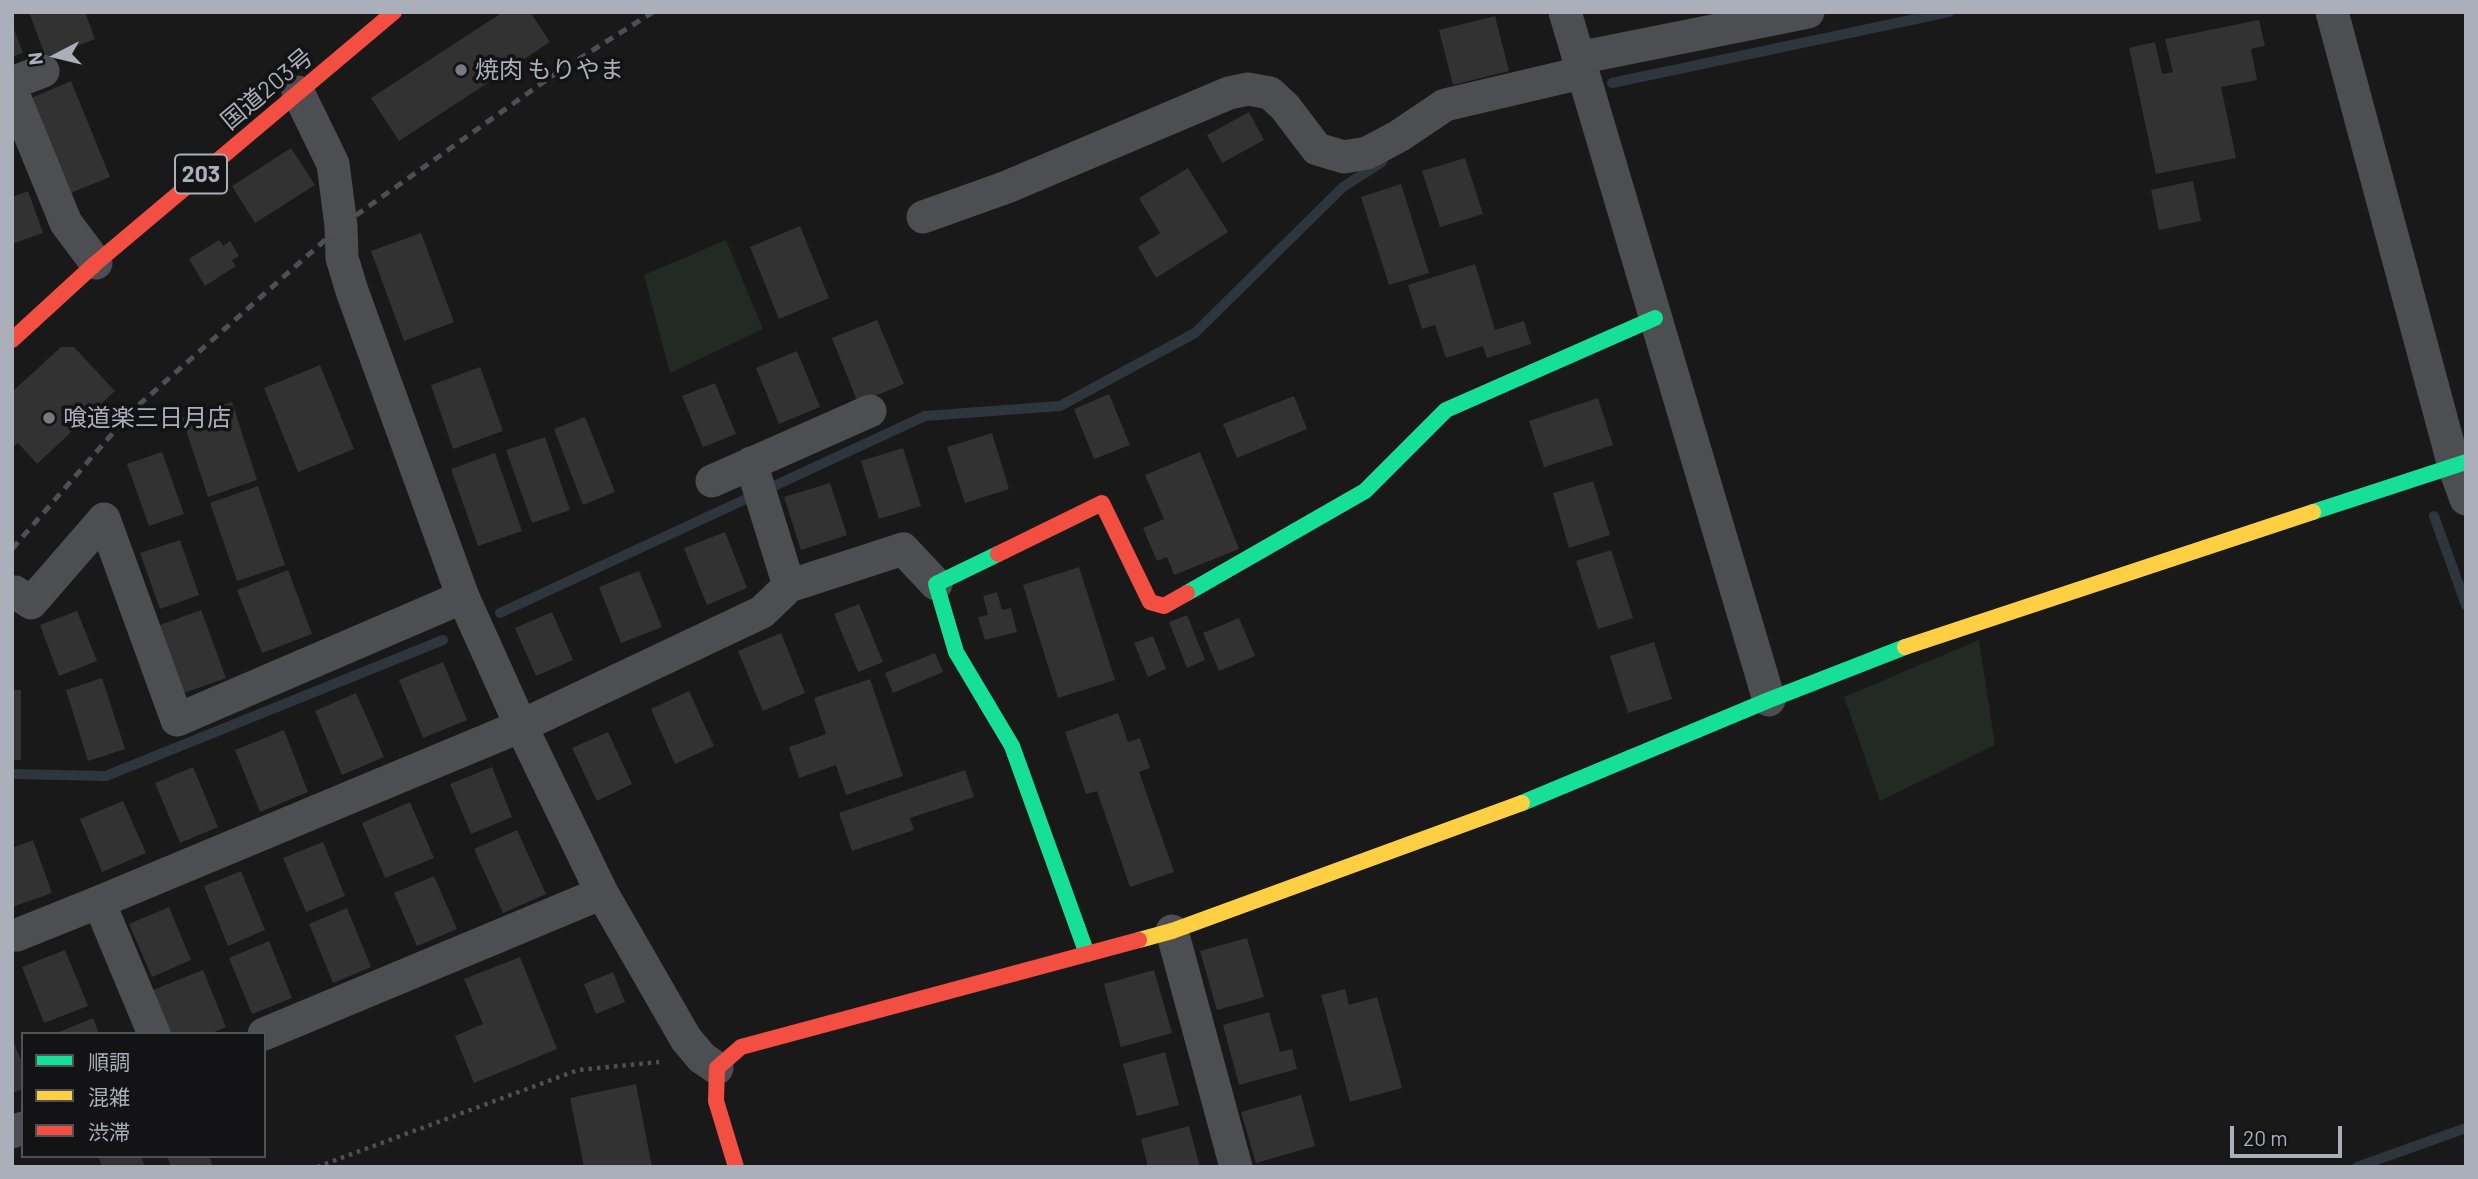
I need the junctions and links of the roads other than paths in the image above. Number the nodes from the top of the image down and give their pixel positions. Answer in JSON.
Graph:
{"nodes":[{"id":1,"x":394,"y":12,"type":"edge"},
{"id":2,"x":1564,"y":12,"type":"edge"},
{"id":3,"x":1808,"y":12,"type":"edge"},
{"id":4,"x":2332,"y":12,"type":"edge"},
{"id":5,"x":1579,"y":66,"type":"junction"},
{"id":6,"x":44,"y":72,"type":"dead end"},
{"id":7,"x":12,"y":83,"type":"edge"},
{"id":8,"x":12,"y":91,"type":"edge"},
{"id":9,"x":298,"y":92,"type":"junction"},
{"id":10,"x":923,"y":217,"type":"dead end"},
{"id":11,"x":96,"y":263,"type":"junction"},
{"id":12,"x":1654,"y":318,"type":"junction"},
{"id":13,"x":12,"y":340,"type":"edge"},
{"id":14,"x":870,"y":411,"type":"dead end"},
{"id":15,"x":751,"y":463,"type":"junction"},
{"id":16,"x":2460,"y":464,"type":"edge"},
{"id":17,"x":712,"y":481,"type":"dead end"},
{"id":18,"x":2466,"y":499,"type":"edge"},
{"id":19,"x":936,"y":584,"type":"junction"},
{"id":20,"x":789,"y":586,"type":"junction"},
{"id":21,"x":15,"y":592,"type":"dead end"},
{"id":22,"x":463,"y":597,"type":"junction"},
{"id":23,"x":1769,"y":700,"type":"junction"},
{"id":24,"x":521,"y":726,"type":"junction"},
{"id":25,"x":602,"y":893,"type":"junction"},
{"id":26,"x":99,"y":902,"type":"junction"},
{"id":27,"x":1171,"y":931,"type":"junction"},
{"id":28,"x":12,"y":935,"type":"edge"},
{"id":29,"x":1087,"y":954,"type":"junction"},
{"id":30,"x":153,"y":1032,"type":"edge"},
{"id":31,"x":266,"y":1033,"type":"edge"},
{"id":32,"x":709,"y":1063,"type":"junction"},
{"id":33,"x":736,"y":1167,"type":"edge"},
{"id":34,"x":1237,"y":1167,"type":"edge"}],
"edges":[{"from":1,"to":9,"type":"main road","name":"国道203号","number":"203"},
{"from":2,"to":5,"type":"street"},
{"from":3,"to":5,"type":"street"},
{"from":4,"to":16,"type":"street"},
{"from":5,"to":10,"type":"street"},
{"from":5,"to":12,"type":"street"},
{"from":6,"to":7,"type":"street"},
{"from":8,"to":11,"type":"street"},
{"from":9,"to":11,"type":"main road","name":"国道203号","number":"203"},
{"from":9,"to":22,"type":"street"},
{"from":11,"to":13,"type":"main road","name":"国道203号","number":"203"},
{"from":12,"to":19,"type":"main road"},
{"from":12,"to":23,"type":"street"},
{"from":14,"to":15,"type":"street"},
{"from":15,"to":17,"type":"street"},
{"from":15,"to":20,"type":"street"},
{"from":16,"to":18,"type":"street"},
{"from":16,"to":23,"type":"main road"},
{"from":19,"to":20,"type":"street"},
{"from":19,"to":29,"type":"main road"},
{"from":20,"to":24,"type":"street"},
{"from":21,"to":22,"type":"street"},
{"from":22,"to":24,"type":"street"},
{"from":23,"to":27,"type":"main road"},
{"from":24,"to":25,"type":"street"},
{"from":24,"to":26,"type":"street"},
{"from":25,"to":31,"type":"street"},
{"from":25,"to":32,"type":"street"},
{"from":26,"to":28,"type":"street"},
{"from":26,"to":30,"type":"street"},
{"from":27,"to":29,"type":"main road"},
{"from":27,"to":34,"type":"street"},
{"from":29,"to":32,"type":"main road"},
{"from":32,"to":33,"type":"main road"}]}
